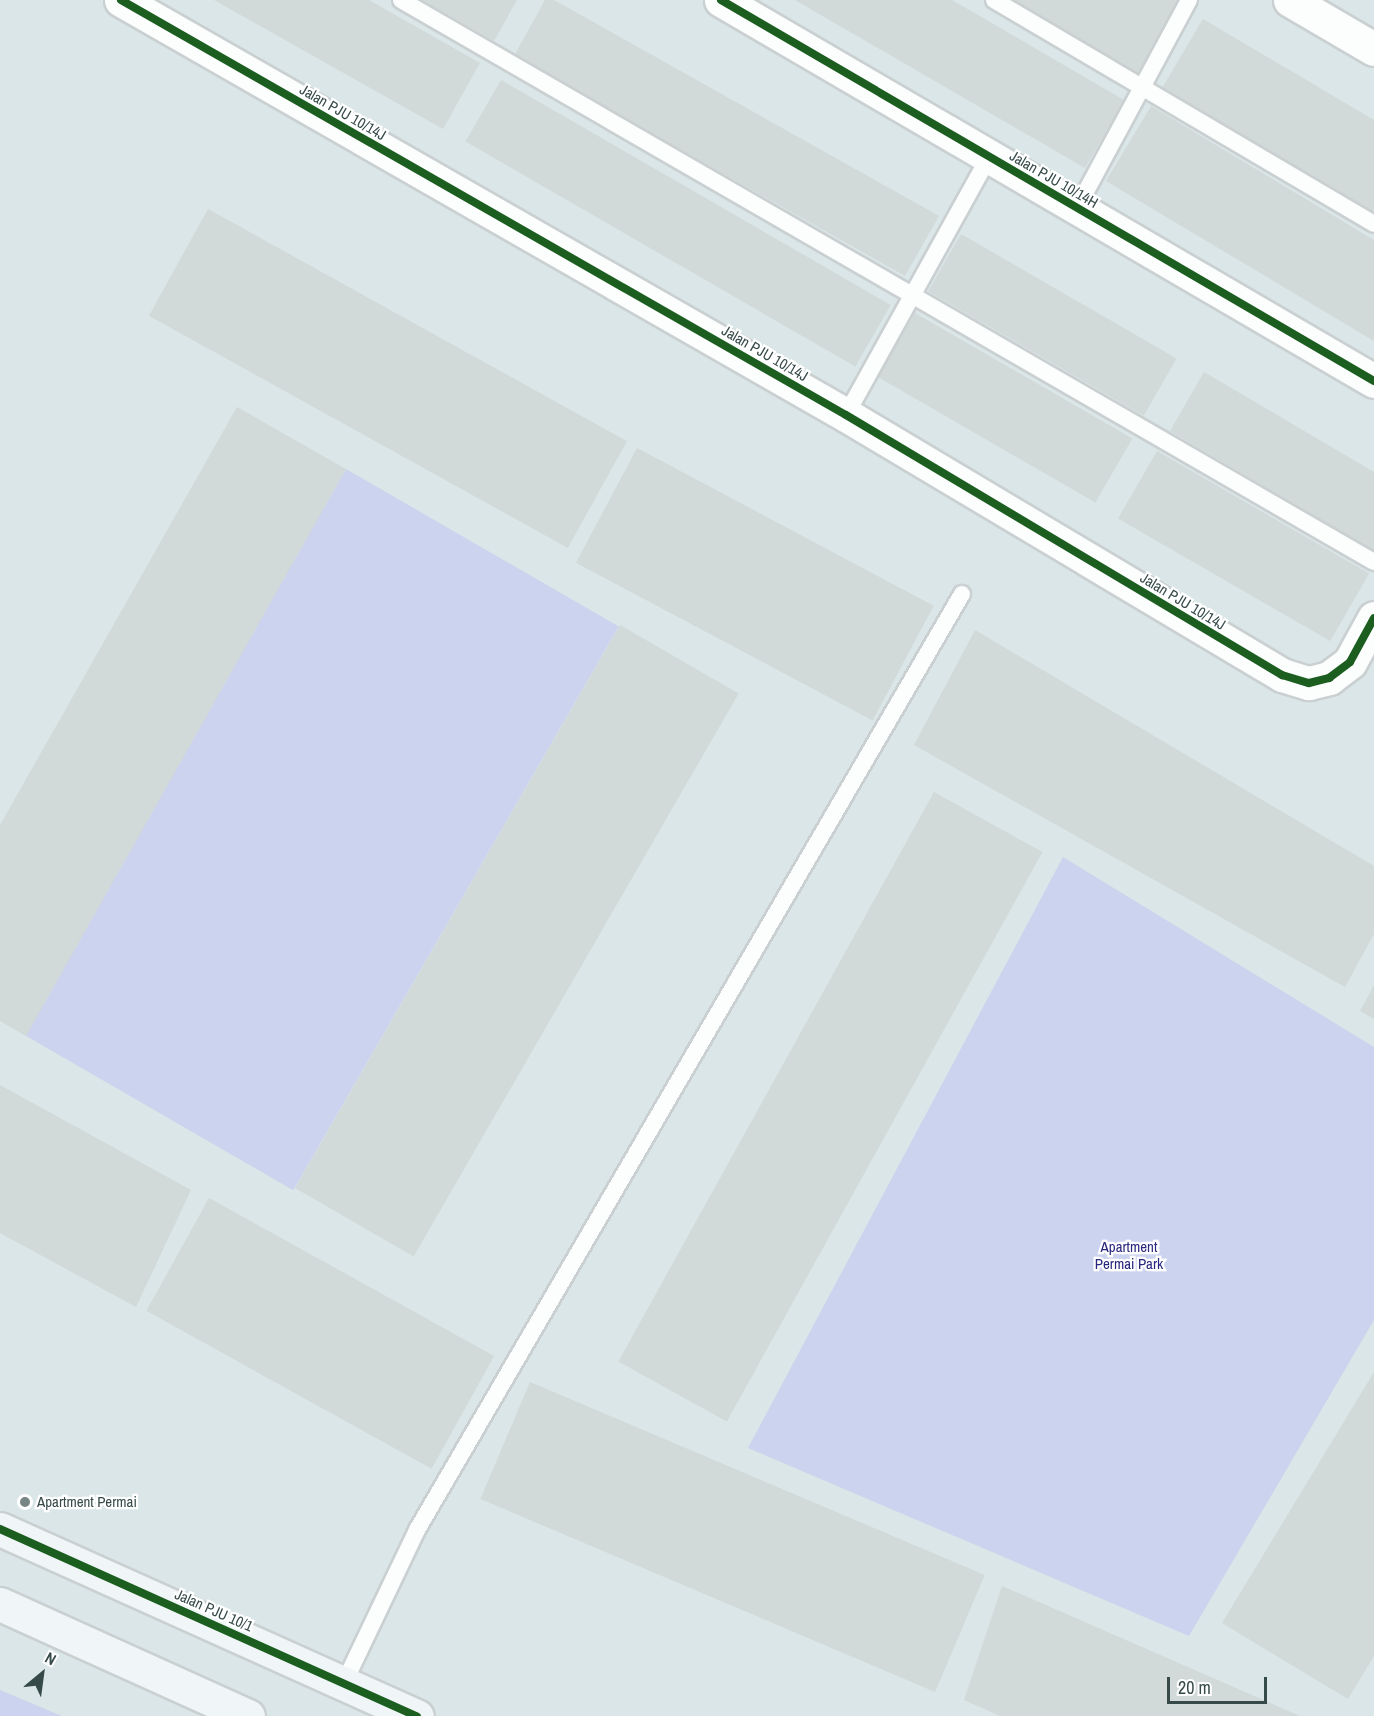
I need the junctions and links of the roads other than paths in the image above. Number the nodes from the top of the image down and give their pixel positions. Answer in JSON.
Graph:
{"nodes":[{"id":1,"x":121,"y":0,"type":"edge"},
{"id":2,"x":400,"y":0,"type":"edge"},
{"id":3,"x":721,"y":0,"type":"edge"},
{"id":4,"x":994,"y":0,"type":"edge"},
{"id":5,"x":1189,"y":0,"type":"edge"},
{"id":6,"x":1290,"y":0,"type":"edge"},
{"id":7,"x":1374,"y":49,"type":"edge"},
{"id":8,"x":1142,"y":85,"type":"junction"},
{"id":9,"x":989,"y":157,"type":"junction"},
{"id":10,"x":1077,"y":208,"type":"junction"},
{"id":11,"x":1374,"y":224,"type":"edge"},
{"id":12,"x":911,"y":296,"type":"junction"},
{"id":13,"x":1374,"y":381,"type":"edge"},
{"id":14,"x":846,"y":415,"type":"junction"},
{"id":15,"x":1374,"y":562,"type":"edge"},
{"id":16,"x":962,"y":594,"type":"dead end"},
{"id":17,"x":1374,"y":618,"type":"edge"},
{"id":18,"x":0,"y":1529,"type":"edge"},
{"id":19,"x":0,"y":1604,"type":"edge"},
{"id":20,"x":344,"y":1683,"type":"junction"},
{"id":21,"x":248,"y":1716,"type":"edge"},
{"id":22,"x":369,"y":1716,"type":"edge"},
{"id":23,"x":417,"y":1716,"type":"edge"}],
"edges":[{"from":1,"to":14,"type":"street","name":"Jalan PJU 10/14J"},
{"from":2,"to":12,"type":"lane"},
{"from":3,"to":9,"type":"street","name":"Jalan PJU 10/14H"},
{"from":4,"to":8,"type":"lane"},
{"from":5,"to":8,"type":"lane"},
{"from":6,"to":7,"type":"street"},
{"from":8,"to":10,"type":"lane"},
{"from":8,"to":11,"type":"lane"},
{"from":9,"to":10,"type":"street","name":"Jalan PJU 10/14H"},
{"from":9,"to":12,"type":"lane"},
{"from":10,"to":13,"type":"street","name":"Jalan PJU 10/14H"},
{"from":12,"to":14,"type":"lane"},
{"from":12,"to":15,"type":"lane"},
{"from":14,"to":17,"type":"street","name":"Jalan PJU 10/14J"},
{"from":16,"to":20,"type":"lane"},
{"from":18,"to":20,"type":"street","name":"Jalan PJU 10/1"},
{"from":19,"to":21,"type":"street"},
{"from":20,"to":22,"type":"street"},
{"from":20,"to":23,"type":"street","name":"Jalan PJU 10/1"}]}
